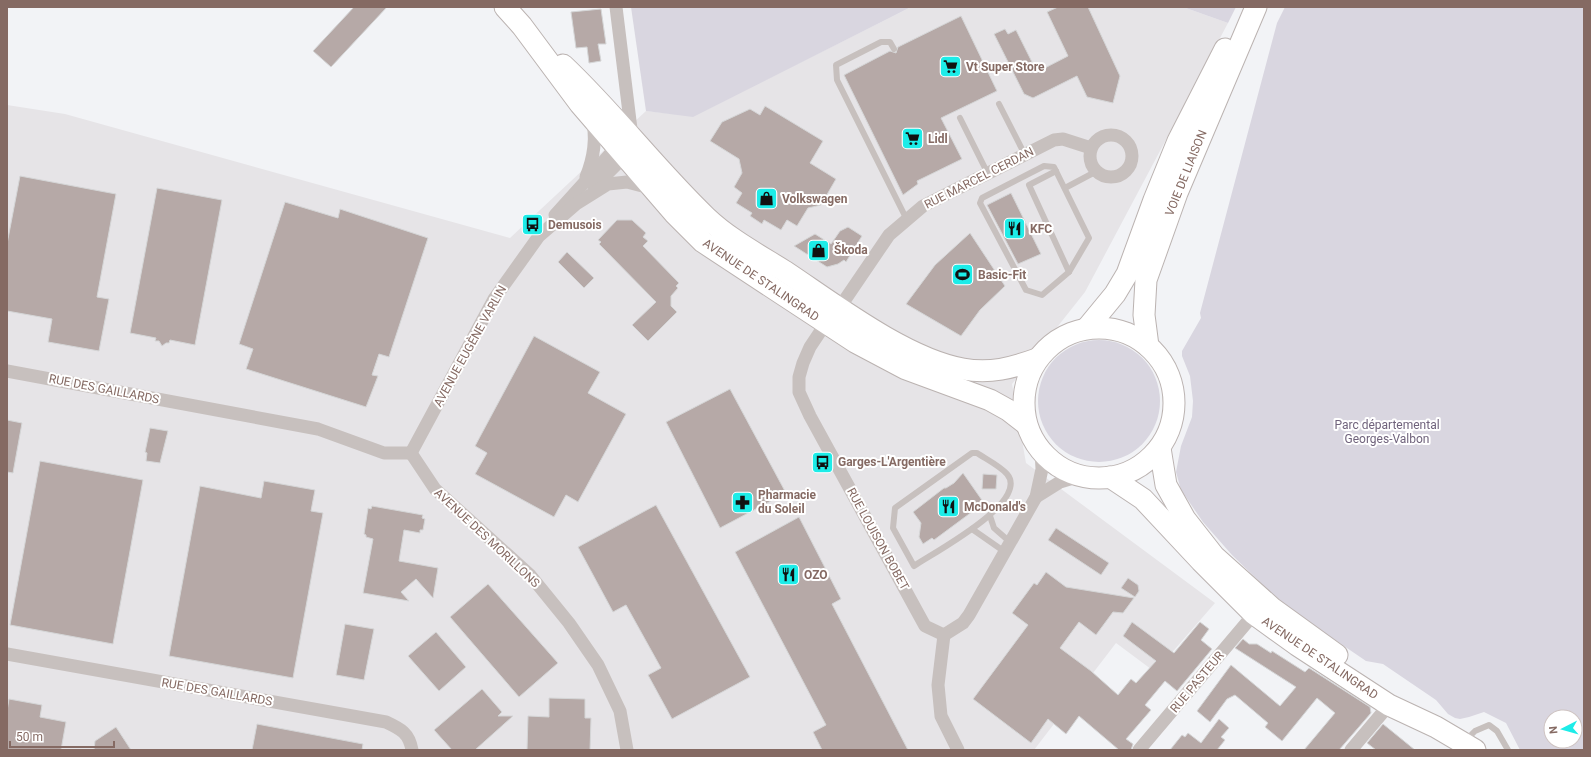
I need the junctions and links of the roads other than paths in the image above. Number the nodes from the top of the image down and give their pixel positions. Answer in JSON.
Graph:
{"nodes":[{"id":1,"x":505,"y":7,"type":"edge"},
{"id":2,"x":616,"y":7,"type":"edge"},
{"id":3,"x":1246,"y":7,"type":"edge"},
{"id":4,"x":1256,"y":7,"type":"edge"},
{"id":5,"x":522,"y":26,"type":"junction"},
{"id":6,"x":894,"y":49,"type":"dead end"},
{"id":7,"x":999,"y":104,"type":"dead end"},
{"id":8,"x":588,"y":113,"type":"junction"},
{"id":9,"x":960,"y":118,"type":"dead end"},
{"id":10,"x":624,"y":145,"type":"junction"},
{"id":11,"x":1091,"y":148,"type":"junction"},
{"id":12,"x":1025,"y":155,"type":"junction"},
{"id":13,"x":1056,"y":171,"type":"junction"},
{"id":14,"x":1097,"y":172,"type":"junction"},
{"id":15,"x":988,"y":174,"type":"junction"},
{"id":16,"x":584,"y":181,"type":"junction"},
{"id":17,"x":1065,"y":188,"type":"junction"},
{"id":18,"x":654,"y":191,"type":"junction"},
{"id":19,"x":576,"y":204,"type":"junction"},
{"id":20,"x":907,"y":220,"type":"junction"},
{"id":21,"x":539,"y":236,"type":"junction"},
{"id":22,"x":1070,"y":272,"type":"junction"},
{"id":23,"x":840,"y":307,"type":"junction"},
{"id":24,"x":826,"y":323,"type":"junction"},
{"id":25,"x":1087,"y":328,"type":"junction"},
{"id":26,"x":1148,"y":346,"type":"junction"},
{"id":27,"x":1037,"y":359,"type":"junction"},
{"id":28,"x":7,"y":371,"type":"edge"},
{"id":29,"x":1026,"y":424,"type":"junction"},
{"id":30,"x":1160,"y":448,"type":"junction"},
{"id":31,"x":1041,"y":451,"type":"junction"},
{"id":32,"x":411,"y":453,"type":"junction"},
{"id":33,"x":1080,"y":476,"type":"junction"},
{"id":34,"x":1110,"y":477,"type":"junction"},
{"id":35,"x":1036,"y":497,"type":"junction"},
{"id":36,"x":990,"y":516,"type":"junction"},
{"id":37,"x":972,"y":529,"type":"junction"},
{"id":38,"x":1008,"y":548,"type":"junction"},
{"id":39,"x":1254,"y":614,"type":"junction"},
{"id":40,"x":944,"y":635,"type":"junction"},
{"id":41,"x":7,"y":654,"type":"edge"},
{"id":42,"x":1389,"y":705,"type":"junction"},
{"id":43,"x":1436,"y":727,"type":"junction"},
{"id":44,"x":1469,"y":747,"type":"edge"},
{"id":45,"x":412,"y":750,"type":"edge"},
{"id":46,"x":627,"y":750,"type":"edge"},
{"id":47,"x":958,"y":750,"type":"edge"},
{"id":48,"x":1139,"y":750,"type":"edge"},
{"id":49,"x":1351,"y":750,"type":"edge"},
{"id":50,"x":1508,"y":750,"type":"edge"}],
"edges":[{"from":1,"to":5,"type":"main road","name":"AVENUE DE STALINGRAD"},
{"from":2,"to":10,"type":"street"},
{"from":3,"to":25,"type":"main road","name":"VOIE DE LIAISON"},
{"from":4,"to":26,"type":"main road","name":"VOIE DE LIAISON"},
{"from":5,"to":8,"type":"main road","name":"AVENUE DE STALINGRAD"},
{"from":5,"to":10,"type":"main road","name":"AVENUE DE STALINGRAD"},
{"from":6,"to":20,"type":"lane"},
{"from":7,"to":12,"type":"lane"},
{"from":8,"to":10,"type":"main road","name":"AVENUE DE STALINGRAD"},
{"from":8,"to":16,"type":"street"},
{"from":9,"to":15,"type":"lane"},
{"from":10,"to":16,"type":"street"},
{"from":10,"to":18,"type":"main road","name":"AVENUE DE STALINGRAD"},
{"from":10,"to":19,"type":"street"},
{"from":10,"to":23,"type":"main road","name":"AVENUE DE STALINGRAD"},
{"from":11,"to":12,"type":"street","name":"RUE MARCEL CERDAN"},
{"from":11,"to":14,"type":"street"},
{"from":11,"to":14,"type":"street"},
{"from":12,"to":15,"type":"street","name":"RUE MARCEL CERDAN"},
{"from":13,"to":17,"type":"lane"},
{"from":13,"to":22,"type":"lane"},
{"from":13,"to":22,"type":"lane"},
{"from":14,"to":17,"type":"lane"},
{"from":15,"to":20,"type":"street","name":"RUE MARCEL CERDAN"},
{"from":16,"to":21,"type":"street"},
{"from":17,"to":22,"type":"lane"},
{"from":18,"to":19,"type":"street","name":"AVENUE EUGÈNE VARLIN"},
{"from":18,"to":24,"type":"main road","name":"AVENUE DE STALINGRAD"},
{"from":19,"to":21,"type":"street","name":"AVENUE EUGÈNE VARLIN"},
{"from":20,"to":23,"type":"street","name":"RUE MARCEL CERDAN"},
{"from":21,"to":32,"type":"street","name":"AVENUE EUGÈNE VARLIN"},
{"from":23,"to":24,"type":"street","name":"RUE LOUISON BOBET"},
{"from":23,"to":27,"type":"main road","name":"AVENUE DE STALINGRAD"},
{"from":24,"to":29,"type":"main road","name":"AVENUE DE STALINGRAD"},
{"from":24,"to":40,"type":"street","name":"RUE LOUISON BOBET"},
{"from":25,"to":26,"type":"main road"},
{"from":25,"to":27,"type":"main road"},
{"from":26,"to":30,"type":"main road"},
{"from":27,"to":29,"type":"main road"},
{"from":28,"to":32,"type":"street","name":"RUE DES GAILLARDS"},
{"from":29,"to":31,"type":"main road"},
{"from":30,"to":34,"type":"main road"},
{"from":30,"to":43,"type":"main road","name":"AVENUE DE STALINGRAD"},
{"from":31,"to":33,"type":"main road"},
{"from":31,"to":35,"type":"street"},
{"from":32,"to":46,"type":"street","name":"AVENUE DES MORILLONS"},
{"from":33,"to":34,"type":"main road"},
{"from":33,"to":35,"type":"street"},
{"from":34,"to":39,"type":"main road","name":"AVENUE DE STALINGRAD"},
{"from":35,"to":38,"type":"street"},
{"from":36,"to":37,"type":"lane"},
{"from":36,"to":37,"type":"lane"},
{"from":36,"to":38,"type":"lane"},
{"from":37,"to":38,"type":"lane"},
{"from":38,"to":40,"type":"street"},
{"from":39,"to":42,"type":"main road","name":"AVENUE DE STALINGRAD"},
{"from":39,"to":48,"type":"street","name":"RUE PASTEUR"},
{"from":40,"to":47,"type":"street"},
{"from":41,"to":45,"type":"street","name":"RUE DES GAILLARDS"},
{"from":42,"to":43,"type":"main road","name":"AVENUE DE STALINGRAD"},
{"from":42,"to":49,"type":"street"},
{"from":43,"to":44,"type":"main road","name":"AVENUE DE STALINGRAD"},
{"from":44,"to":50,"type":"lane"}]}
